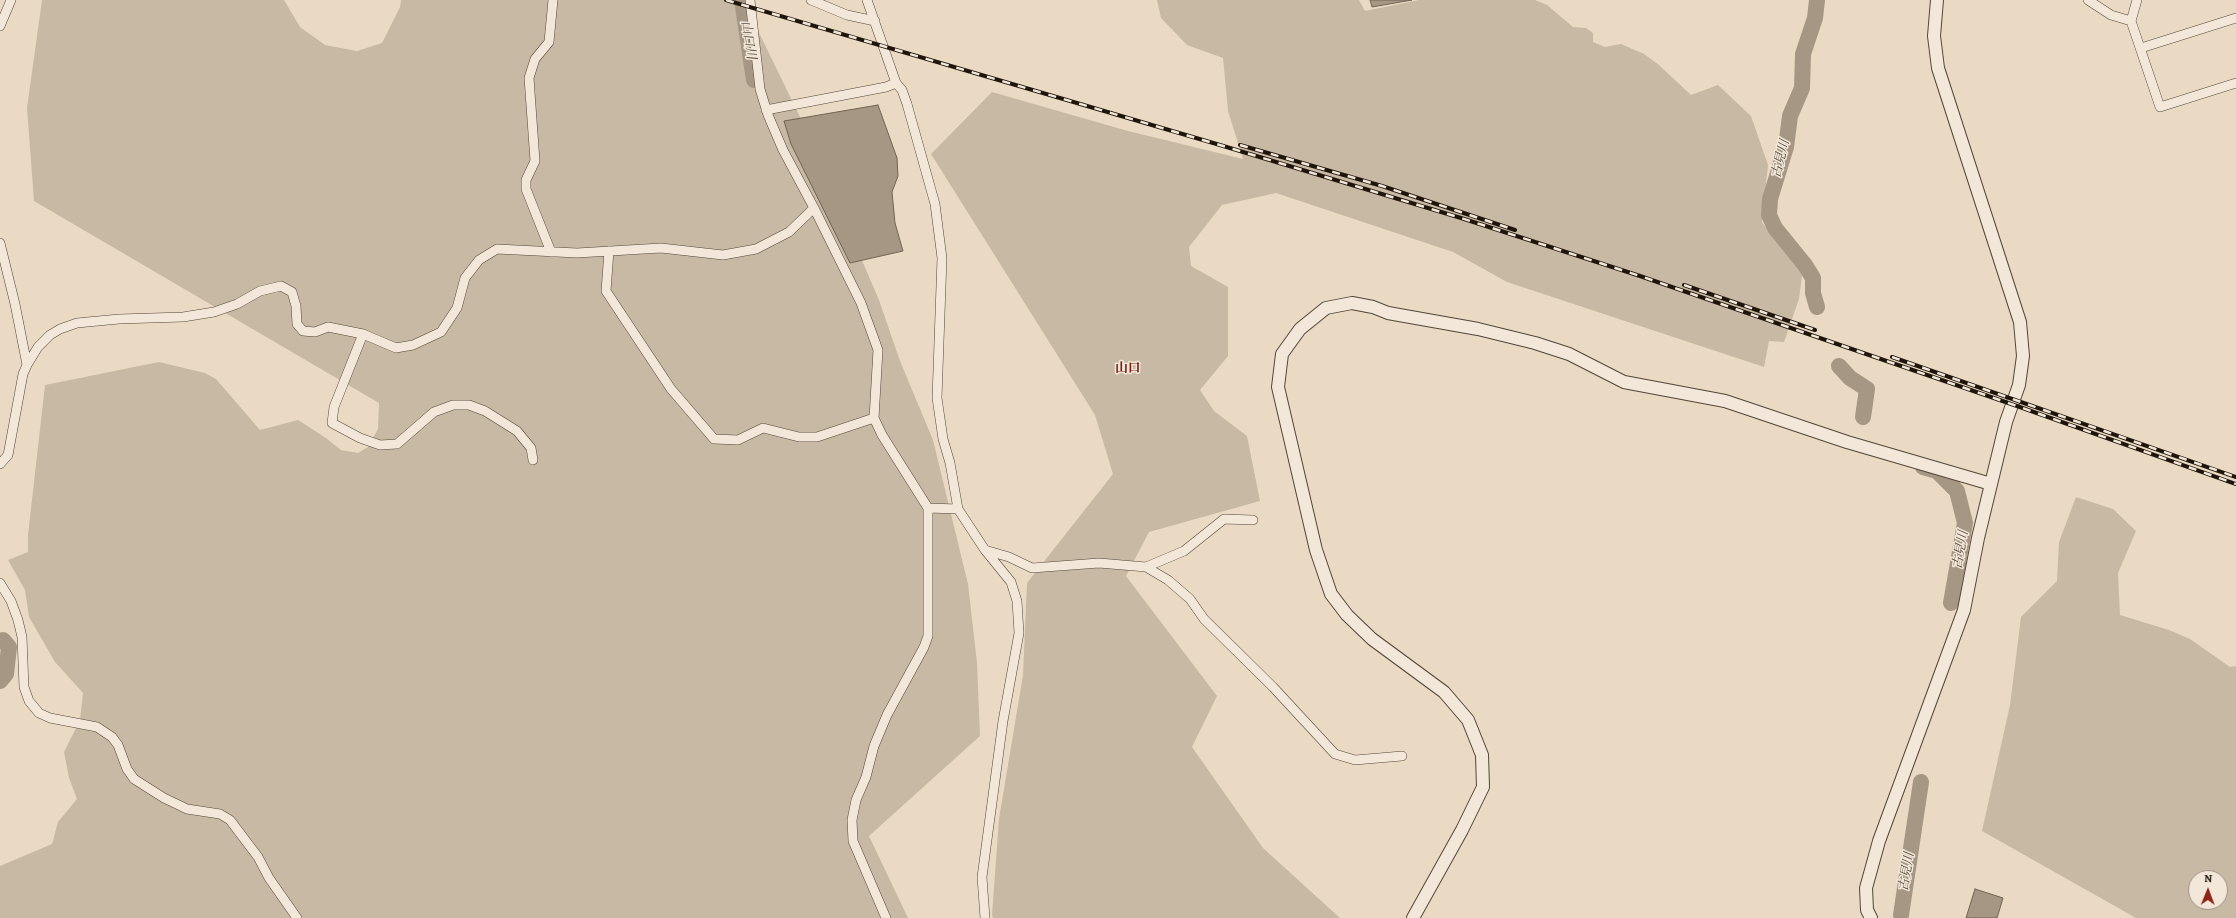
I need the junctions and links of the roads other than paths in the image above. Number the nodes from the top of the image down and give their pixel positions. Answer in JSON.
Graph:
{"nodes":[{"id":1,"x":11,"y":0,"type":"edge"},
{"id":2,"x":553,"y":0,"type":"edge"},
{"id":3,"x":750,"y":0,"type":"edge"},
{"id":4,"x":811,"y":0,"type":"edge"},
{"id":5,"x":867,"y":0,"type":"edge"},
{"id":6,"x":1937,"y":0,"type":"edge"},
{"id":7,"x":2088,"y":0,"type":"edge"},
{"id":8,"x":2137,"y":0,"type":"edge"},
{"id":9,"x":2236,"y":18,"type":"edge"},
{"id":10,"x":875,"y":21,"type":"junction"},
{"id":11,"x":2131,"y":21,"type":"junction"},
{"id":12,"x":0,"y":26,"type":"edge"},
{"id":13,"x":2141,"y":48,"type":"junction"},
{"id":14,"x":896,"y":83,"type":"junction"},
{"id":15,"x":2236,"y":83,"type":"edge"},
{"id":16,"x":766,"y":110,"type":"junction"},
{"id":17,"x":814,"y":208,"type":"junction"},
{"id":18,"x":0,"y":243,"type":"edge"},
{"id":19,"x":609,"y":251,"type":"junction"},
{"id":20,"x":551,"y":252,"type":"junction"},
{"id":21,"x":363,"y":334,"type":"junction"},
{"id":22,"x":27,"y":365,"type":"junction"},
{"id":23,"x":874,"y":418,"type":"junction"},
{"id":24,"x":533,"y":460,"type":"dead end"},
{"id":25,"x":0,"y":464,"type":"edge"},
{"id":26,"x":1991,"y":484,"type":"junction"},
{"id":27,"x":928,"y":508,"type":"junction"},
{"id":28,"x":958,"y":508,"type":"junction"},
{"id":29,"x":1253,"y":520,"type":"dead end"},
{"id":30,"x":985,"y":550,"type":"junction"},
{"id":31,"x":1146,"y":567,"type":"junction"},
{"id":32,"x":0,"y":583,"type":"edge"},
{"id":33,"x":1402,"y":756,"type":"dead end"},
{"id":34,"x":297,"y":918,"type":"edge"},
{"id":35,"x":886,"y":918,"type":"edge"},
{"id":36,"x":985,"y":918,"type":"edge"},
{"id":37,"x":1413,"y":918,"type":"edge"},
{"id":38,"x":1871,"y":918,"type":"edge"}],
"edges":[{"from":1,"to":12,"type":"street"},
{"from":2,"to":20,"type":"street"},
{"from":3,"to":16,"type":"street"},
{"from":4,"to":10,"type":"street"},
{"from":5,"to":10,"type":"street"},
{"from":6,"to":26,"type":"street"},
{"from":7,"to":11,"type":"street"},
{"from":8,"to":11,"type":"street"},
{"from":9,"to":13,"type":"street"},
{"from":10,"to":14,"type":"street"},
{"from":11,"to":13,"type":"street"},
{"from":13,"to":15,"type":"street"},
{"from":14,"to":16,"type":"street"},
{"from":14,"to":28,"type":"street"},
{"from":16,"to":17,"type":"street"},
{"from":17,"to":19,"type":"street"},
{"from":17,"to":23,"type":"street"},
{"from":18,"to":22,"type":"street"},
{"from":19,"to":20,"type":"street"},
{"from":19,"to":23,"type":"street"},
{"from":20,"to":21,"type":"street"},
{"from":21,"to":22,"type":"street"},
{"from":21,"to":24,"type":"street"},
{"from":22,"to":25,"type":"street"},
{"from":23,"to":27,"type":"street"},
{"from":26,"to":37,"type":"street"},
{"from":26,"to":38,"type":"street"},
{"from":27,"to":28,"type":"street"},
{"from":27,"to":35,"type":"street"},
{"from":28,"to":30,"type":"street"},
{"from":29,"to":31,"type":"street"},
{"from":30,"to":31,"type":"street"},
{"from":30,"to":36,"type":"street"},
{"from":31,"to":33,"type":"street"},
{"from":32,"to":34,"type":"street"}]}
